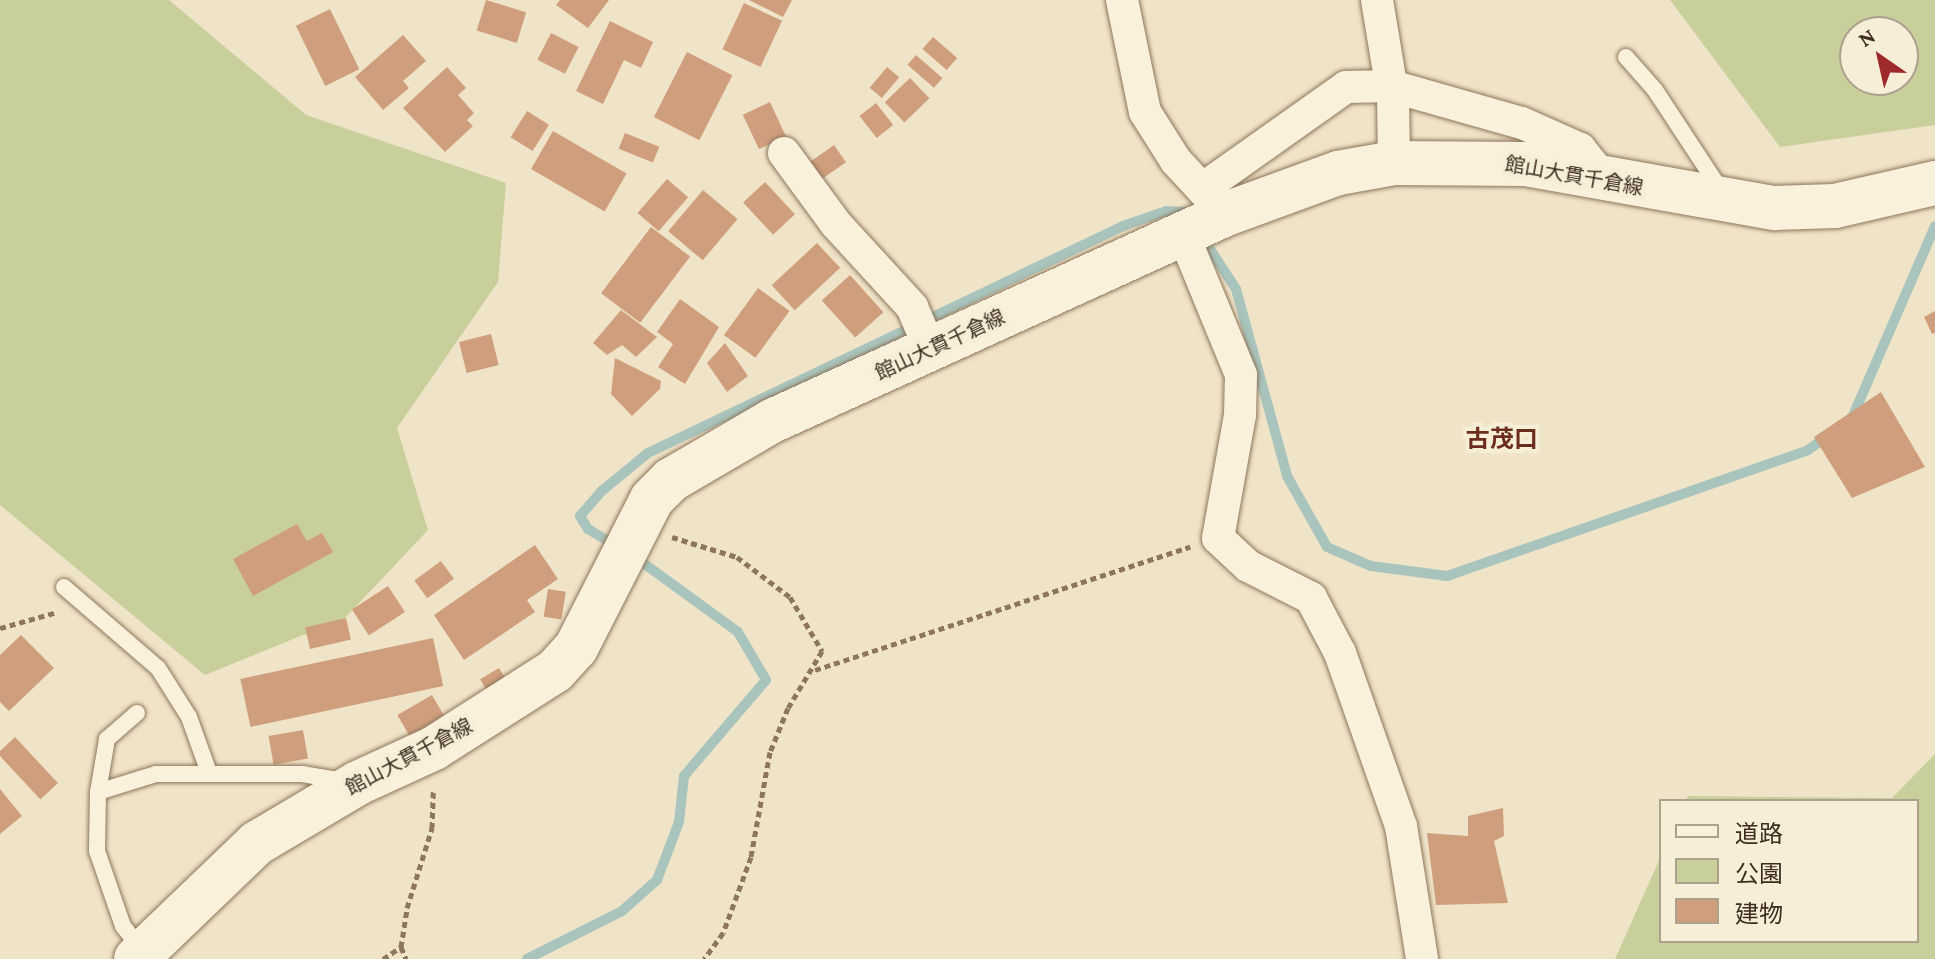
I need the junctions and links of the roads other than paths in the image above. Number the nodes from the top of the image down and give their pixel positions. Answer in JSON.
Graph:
{"nodes":[{"id":1,"x":1122,"y":0,"type":"edge"},
{"id":2,"x":1377,"y":0,"type":"edge"},
{"id":3,"x":1626,"y":57,"type":"dead end"},
{"id":4,"x":1391,"y":86,"type":"junction"},
{"id":5,"x":784,"y":153,"type":"dead end"},
{"id":6,"x":1394,"y":163,"type":"junction"},
{"id":7,"x":1606,"y":181,"type":"junction"},
{"id":8,"x":1935,"y":183,"type":"edge"},
{"id":9,"x":1214,"y":202,"type":"junction"},
{"id":10,"x":1728,"y":203,"type":"junction"},
{"id":11,"x":1183,"y":234,"type":"junction"},
{"id":12,"x":930,"y":349,"type":"junction"},
{"id":13,"x":64,"y":587,"type":"dead end"},
{"id":14,"x":137,"y":713,"type":"dead end"},
{"id":15,"x":209,"y":773,"type":"junction"},
{"id":16,"x":358,"y":783,"type":"junction"},
{"id":17,"x":98,"y":792,"type":"junction"},
{"id":18,"x":140,"y":955,"type":"edge"},
{"id":19,"x":1422,"y":959,"type":"edge"}],
"edges":[{"from":1,"to":9,"type":"street"},
{"from":2,"to":4,"type":"street"},
{"from":3,"to":10,"type":"lane"},
{"from":4,"to":6,"type":"street"},
{"from":4,"to":7,"type":"street"},
{"from":4,"to":9,"type":"street"},
{"from":5,"to":12,"type":"street"},
{"from":6,"to":7,"type":"main road","name":"館山大貫千倉線"},
{"from":6,"to":9,"type":"main road","name":"館山大貫千倉線"},
{"from":7,"to":10,"type":"main road","name":"館山大貫千倉線"},
{"from":8,"to":10,"type":"main road","name":"館山大貫千倉線"},
{"from":9,"to":11,"type":"main road","name":"館山大貫千倉線"},
{"from":11,"to":12,"type":"main road","name":"館山大貫千倉線"},
{"from":11,"to":19,"type":"street"},
{"from":12,"to":16,"type":"main road","name":"館山大貫千倉線"},
{"from":13,"to":15,"type":"lane"},
{"from":14,"to":17,"type":"lane"},
{"from":15,"to":16,"type":"lane"},
{"from":15,"to":17,"type":"lane"},
{"from":16,"to":18,"type":"main road","name":"館山大貫千倉線"},
{"from":17,"to":18,"type":"lane"}]}
